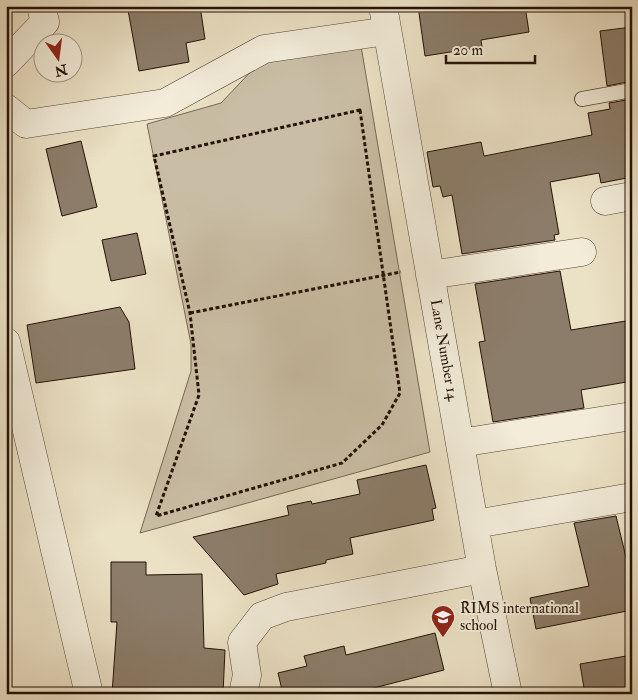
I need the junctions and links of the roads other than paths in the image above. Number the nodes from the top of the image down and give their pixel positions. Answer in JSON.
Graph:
{"nodes":[{"id":1,"x":41,"y":6,"type":"edge"},
{"id":2,"x":385,"y":18,"type":"edge"},
{"id":3,"x":6,"y":63,"type":"edge"},
{"id":4,"x":632,"y":90,"type":"edge"},
{"id":5,"x":582,"y":99,"type":"dead end"},
{"id":6,"x":6,"y":108,"type":"edge"},
{"id":7,"x":632,"y":196,"type":"edge"},
{"id":8,"x":605,"y":201,"type":"dead end"},
{"id":9,"x":582,"y":252,"type":"dead end"},
{"id":10,"x":430,"y":270,"type":"junction"},
{"id":11,"x":6,"y":342,"type":"edge"},
{"id":12,"x":632,"y":416,"type":"edge"},
{"id":13,"x":460,"y":443,"type":"junction"},
{"id":14,"x":632,"y":498,"type":"edge"},
{"id":15,"x":475,"y":524,"type":"junction"},
{"id":16,"x":482,"y":569,"type":"junction"},
{"id":17,"x":89,"y":694,"type":"edge"},
{"id":18,"x":243,"y":694,"type":"edge"},
{"id":19,"x":508,"y":694,"type":"edge"}],
"edges":[{"from":1,"to":3,"type":"street"},
{"from":2,"to":6,"type":"street"},
{"from":2,"to":10,"type":"street","name":"Lane Number 14"},
{"from":4,"to":5,"type":"lane"},
{"from":7,"to":8,"type":"street"},
{"from":9,"to":10,"type":"street"},
{"from":10,"to":13,"type":"street","name":"Lane Number 14"},
{"from":11,"to":17,"type":"street"},
{"from":12,"to":13,"type":"street"},
{"from":13,"to":15,"type":"street","name":"Lane Number 14"},
{"from":14,"to":15,"type":"street"},
{"from":15,"to":16,"type":"street","name":"Lane Number 14"},
{"from":16,"to":18,"type":"street"},
{"from":16,"to":19,"type":"street","name":"Lane Number 14"}]}
